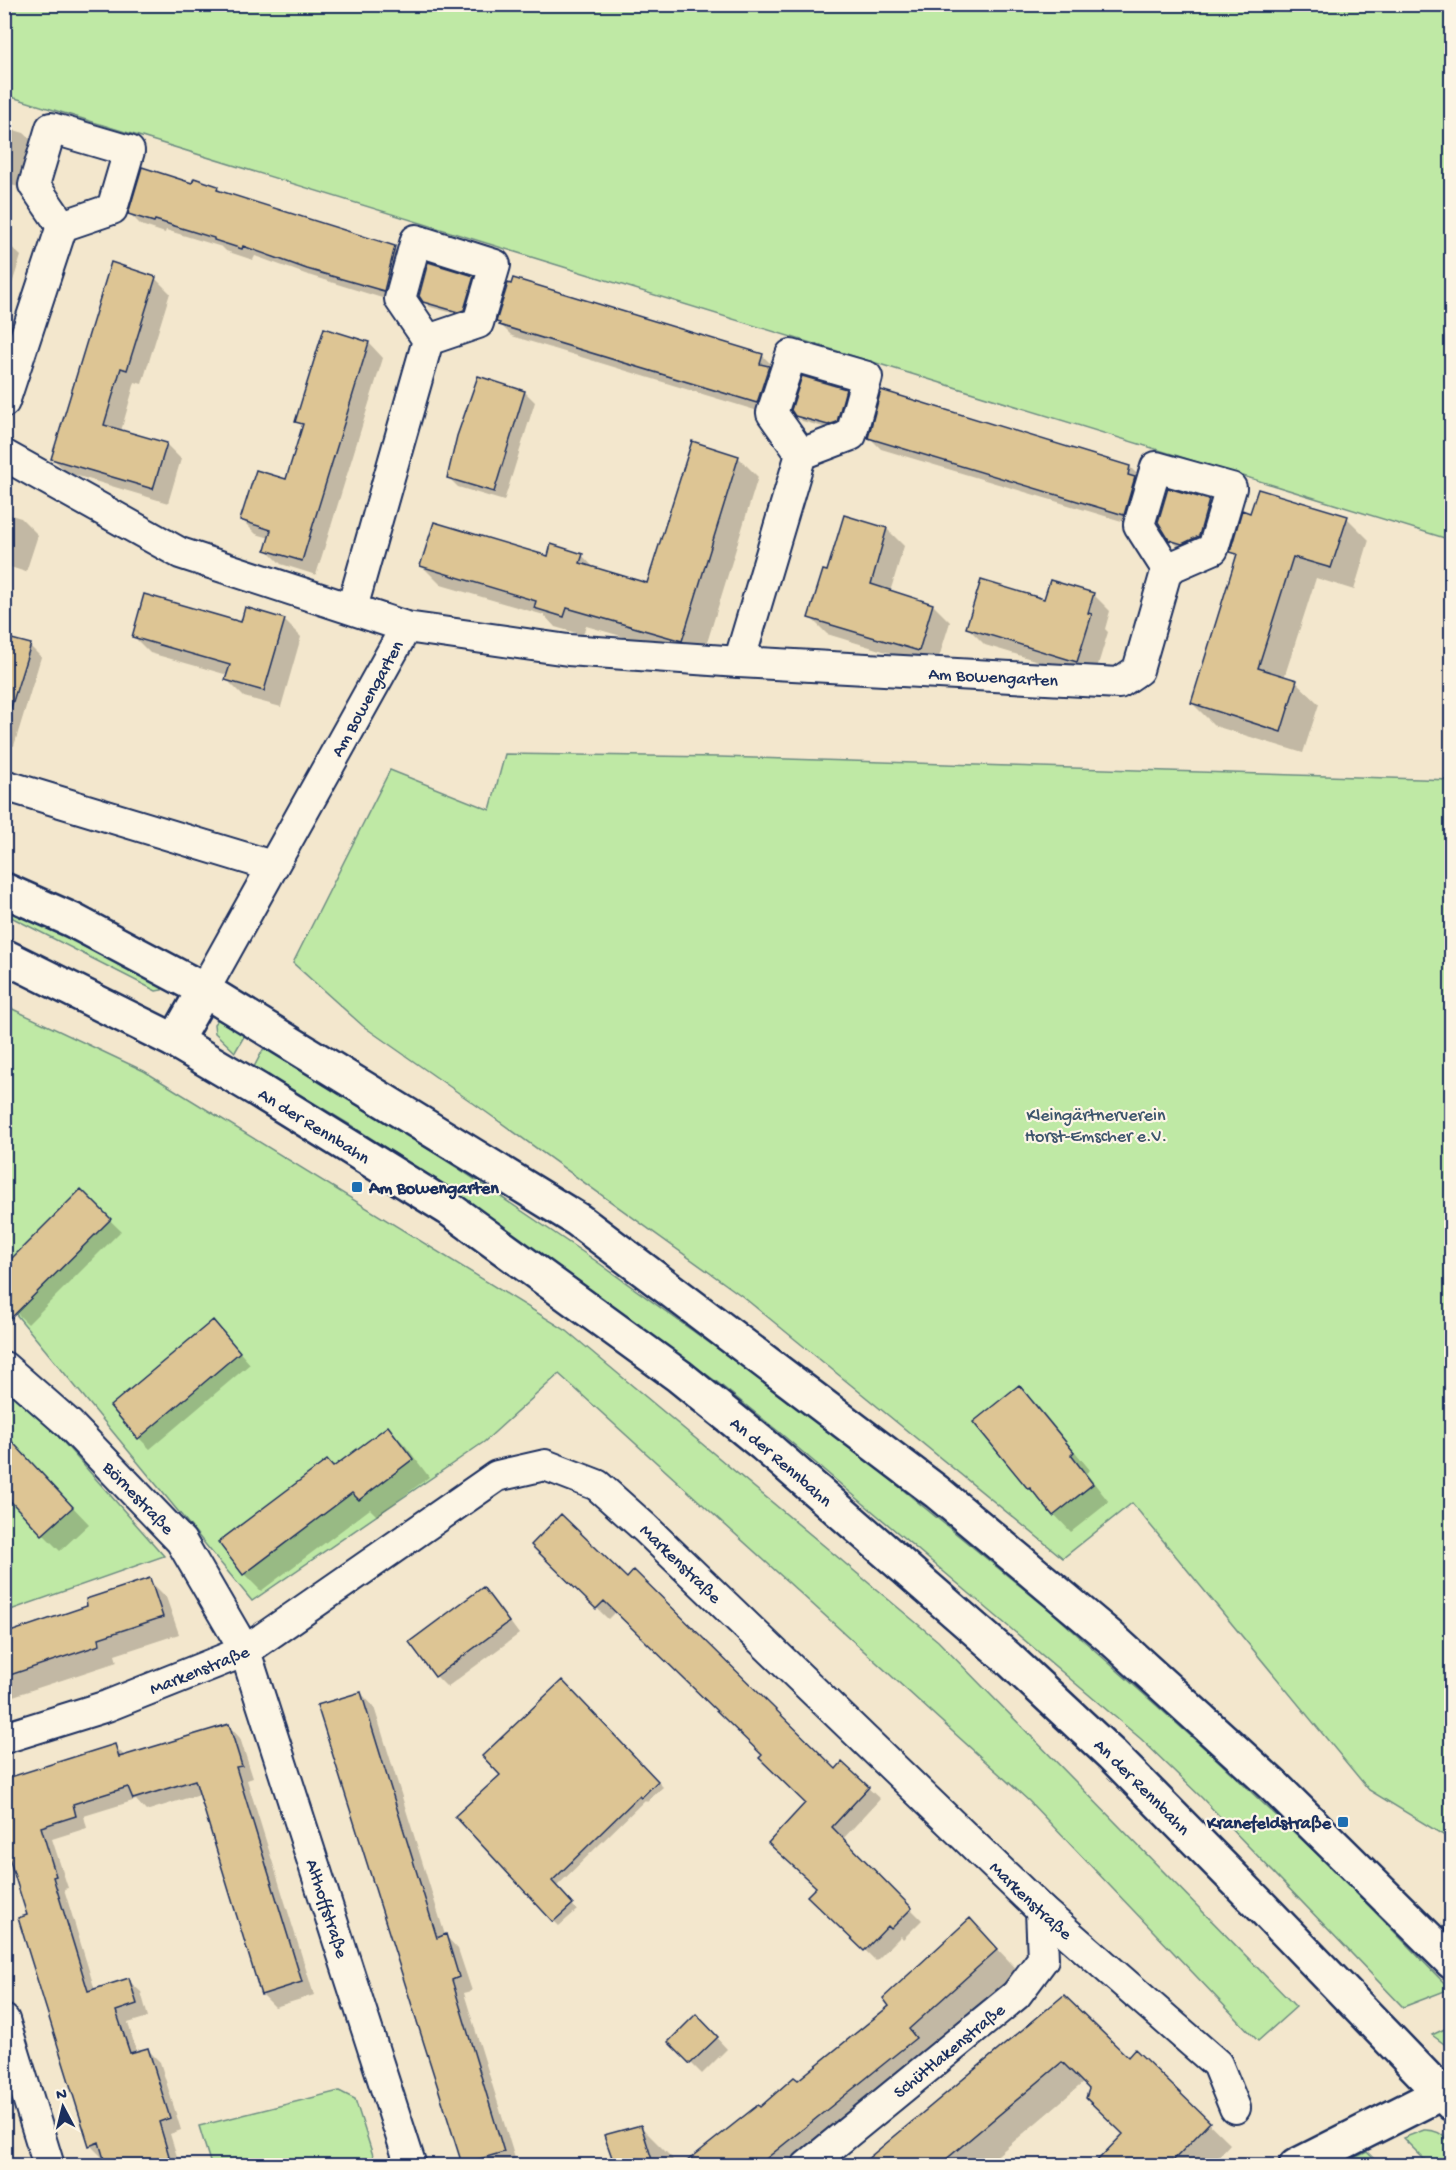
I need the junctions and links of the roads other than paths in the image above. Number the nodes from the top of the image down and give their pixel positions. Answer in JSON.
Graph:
{"nodes":[{"id":1,"x":62,"y":226,"type":"dead end"},
{"id":2,"x":428,"y":340,"type":"dead end"},
{"id":3,"x":4,"y":402,"type":"edge"},
{"id":4,"x":801,"y":454,"type":"dead end"},
{"id":5,"x":4,"y":455,"type":"edge"},
{"id":6,"x":1167,"y":569,"type":"dead end"},
{"id":7,"x":352,"y":608,"type":"junction"},
{"id":8,"x":406,"y":627,"type":"junction"},
{"id":9,"x":739,"y":662,"type":"junction"},
{"id":10,"x":4,"y":784,"type":"edge"},
{"id":11,"x":272,"y":867,"type":"junction"},
{"id":12,"x":4,"y":890,"type":"edge"},
{"id":13,"x":4,"y":956,"type":"edge"},
{"id":14,"x":204,"y":990,"type":"junction"},
{"id":15,"x":175,"y":1041,"type":"junction"},
{"id":16,"x":4,"y":1367,"type":"edge"},
{"id":17,"x":245,"y":1651,"type":"junction"},
{"id":18,"x":4,"y":1738,"type":"edge"},
{"id":19,"x":1041,"y":1910,"type":"junction"},
{"id":20,"x":1452,"y":1962,"type":"edge"},
{"id":21,"x":4,"y":2020,"type":"edge"},
{"id":22,"x":1448,"y":2096,"type":"edge"},
{"id":23,"x":1235,"y":2108,"type":"dead end"},
{"id":24,"x":49,"y":2166,"type":"edge"},
{"id":25,"x":411,"y":2166,"type":"edge"},
{"id":26,"x":807,"y":2166,"type":"edge"},
{"id":27,"x":1296,"y":2166,"type":"edge"}],
"edges":[{"from":1,"to":3,"type":"street"},
{"from":2,"to":7,"type":"street"},
{"from":4,"to":9,"type":"street"},
{"from":5,"to":7,"type":"street","name":"Am Bowengarten"},
{"from":6,"to":9,"type":"street","name":"Am Bowengarten"},
{"from":7,"to":8,"type":"street","name":"Am Bowengarten"},
{"from":8,"to":9,"type":"street","name":"Am Bowengarten"},
{"from":8,"to":11,"type":"street","name":"Am Bowengarten"},
{"from":10,"to":11,"type":"street"},
{"from":11,"to":14,"type":"street","name":"Am Bowengarten"},
{"from":12,"to":14,"type":"main road"},
{"from":13,"to":15,"type":"main road","name":"An der Rennbahn"},
{"from":14,"to":15,"type":"main road"},
{"from":14,"to":20,"type":"main road"},
{"from":15,"to":22,"type":"main road","name":"An der Rennbahn"},
{"from":16,"to":17,"type":"street","name":"Börnestraße"},
{"from":17,"to":18,"type":"street","name":"Markenstraße"},
{"from":17,"to":19,"type":"street","name":"Markenstraße"},
{"from":17,"to":25,"type":"street","name":"Althoffstraße"},
{"from":19,"to":23,"type":"street","name":"Markenstraße"},
{"from":19,"to":26,"type":"street","name":"Schüttlakenstraße"},
{"from":21,"to":24,"type":"street"},
{"from":22,"to":27,"type":"main road"}]}
